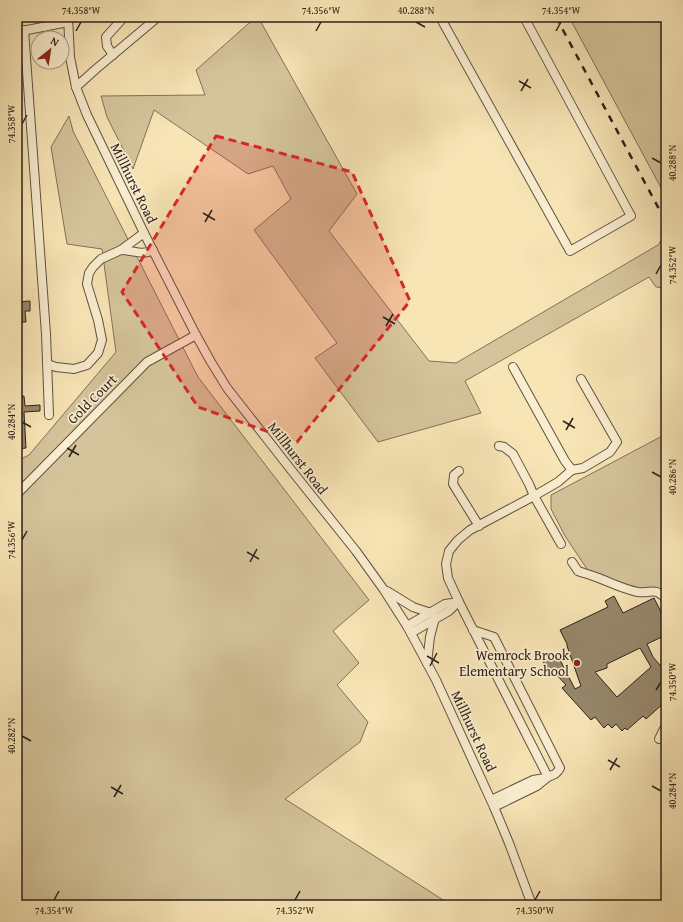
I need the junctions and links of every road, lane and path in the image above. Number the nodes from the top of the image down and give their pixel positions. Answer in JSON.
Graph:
{"nodes":[{"id":1,"x":124,"y":17,"type":"edge"},
{"id":2,"x":158,"y":17,"type":"edge"},
{"id":3,"x":440,"y":17,"type":"edge"},
{"id":4,"x":524,"y":17,"type":"edge"},
{"id":5,"x":68,"y":20,"type":"edge"},
{"id":6,"x":21,"y":31,"type":"edge"},
{"id":7,"x":113,"y":55,"type":"junction"},
{"id":8,"x":76,"y":87,"type":"junction"},
{"id":9,"x":144,"y":233,"type":"junction"},
{"id":10,"x":121,"y":250,"type":"junction"},
{"id":11,"x":153,"y":250,"type":"junction"},
{"id":12,"x":196,"y":335,"type":"junction"},
{"id":13,"x":47,"y":364,"type":"junction"},
{"id":14,"x":513,"y":367,"type":"dead end"},
{"id":15,"x":581,"y":379,"type":"dead end"},
{"id":16,"x":49,"y":415,"type":"dead end"},
{"id":17,"x":499,"y":446,"type":"dead end"},
{"id":18,"x":572,"y":470,"type":"junction"},
{"id":19,"x":459,"y":471,"type":"dead end"},
{"id":20,"x":17,"y":494,"type":"edge"},
{"id":21,"x":534,"y":496,"type":"junction"},
{"id":22,"x":479,"y":526,"type":"junction"},
{"id":23,"x":561,"y":544,"type":"dead end"},
{"id":24,"x":572,"y":562,"type":"dead end"},
{"id":25,"x":384,"y":590,"type":"junction"},
{"id":26,"x":666,"y":599,"type":"edge"},
{"id":27,"x":459,"y":602,"type":"junction"},
{"id":28,"x":433,"y":616,"type":"junction"},
{"id":29,"x":409,"y":630,"type":"junction"},
{"id":30,"x":473,"y":630,"type":"junction"},
{"id":31,"x":427,"y":663,"type":"junction"},
{"id":32,"x":666,"y":726,"type":"edge"},
{"id":33,"x":660,"y":739,"type":"dead end"},
{"id":34,"x":548,"y":777,"type":"junction"},
{"id":35,"x":492,"y":803,"type":"junction"},
{"id":36,"x":532,"y":905,"type":"edge"}],
"edges":[{"from":1,"to":7,"type":"street"},
{"from":2,"to":7,"type":"street"},
{"from":3,"to":4,"type":"street"},
{"from":5,"to":6,"type":"street"},
{"from":5,"to":8,"type":"street","name":"Millhurst Road"},
{"from":6,"to":13,"type":"street"},
{"from":7,"to":8,"type":"street"},
{"from":8,"to":9,"type":"street","name":"Millhurst Road"},
{"from":9,"to":10,"type":"street"},
{"from":9,"to":11,"type":"street","name":"Millhurst Road"},
{"from":10,"to":11,"type":"street"},
{"from":10,"to":13,"type":"street"},
{"from":11,"to":12,"type":"street","name":"Millhurst Road"},
{"from":12,"to":20,"type":"street","name":"Gold Court"},
{"from":12,"to":25,"type":"street","name":"Millhurst Road"},
{"from":13,"to":16,"type":"street"},
{"from":14,"to":18,"type":"street"},
{"from":15,"to":18,"type":"street"},
{"from":17,"to":21,"type":"street"},
{"from":18,"to":21,"type":"street"},
{"from":19,"to":22,"type":"street"},
{"from":21,"to":22,"type":"street"},
{"from":21,"to":23,"type":"street"},
{"from":22,"to":27,"type":"street"},
{"from":24,"to":26,"type":"street"},
{"from":25,"to":28,"type":"street"},
{"from":25,"to":29,"type":"street","name":"Millhurst Road"},
{"from":27,"to":28,"type":"street"},
{"from":27,"to":30,"type":"street"},
{"from":28,"to":29,"type":"street"},
{"from":28,"to":31,"type":"street"},
{"from":29,"to":31,"type":"street","name":"Millhurst Road"},
{"from":30,"to":34,"type":"street"},
{"from":30,"to":34,"type":"street"},
{"from":31,"to":35,"type":"street","name":"Millhurst Road"},
{"from":32,"to":33,"type":"street"},
{"from":34,"to":35,"type":"street"},
{"from":35,"to":36,"type":"street","name":"Millhurst Road"}]}
